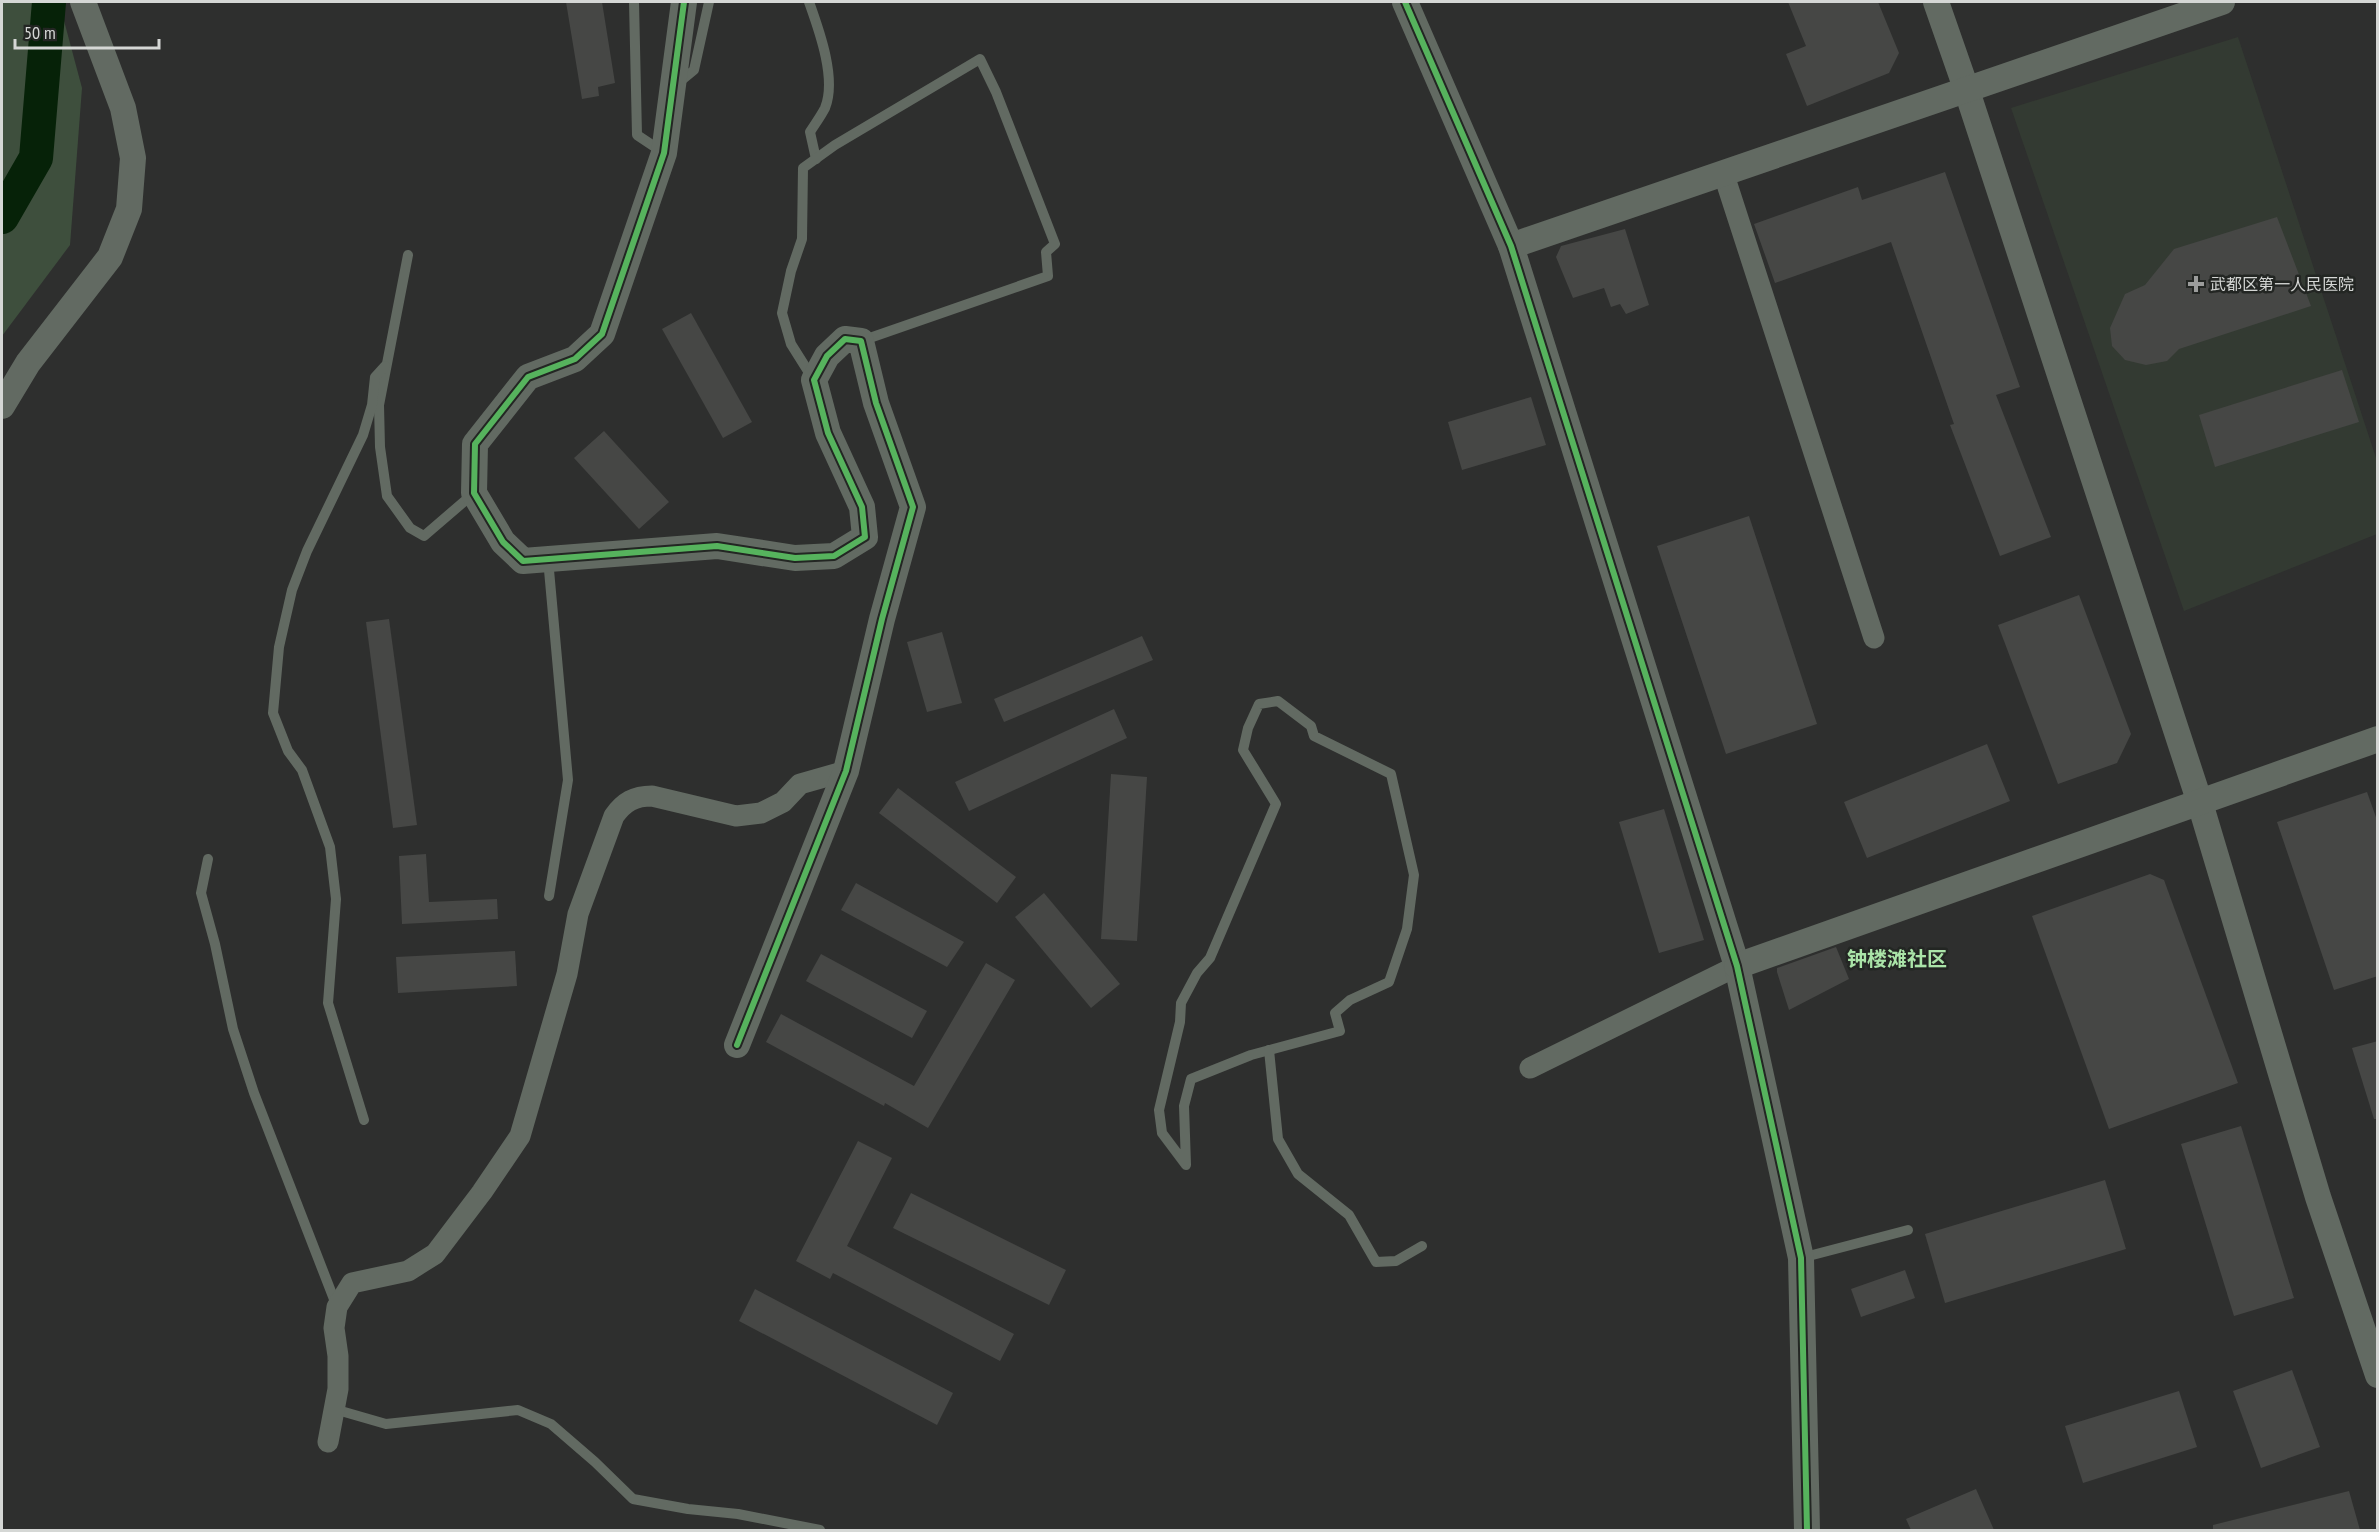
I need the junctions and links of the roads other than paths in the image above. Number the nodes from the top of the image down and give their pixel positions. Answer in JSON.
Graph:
{"nodes":[{"id":1,"x":83,"y":2,"type":"edge"},
{"id":2,"x":634,"y":2,"type":"edge"},
{"id":3,"x":684,"y":2,"type":"edge"},
{"id":4,"x":708,"y":2,"type":"edge"},
{"id":5,"x":809,"y":2,"type":"edge"},
{"id":6,"x":1406,"y":2,"type":"edge"},
{"id":7,"x":1936,"y":2,"type":"edge"},
{"id":8,"x":2222,"y":2,"type":"edge"},
{"id":9,"x":673,"y":88,"type":"junction"},
{"id":10,"x":1966,"y":88,"type":"junction"},
{"id":11,"x":664,"y":153,"type":"junction"},
{"id":12,"x":816,"y":159,"type":"junction"},
{"id":13,"x":1723,"y":172,"type":"junction"},
{"id":14,"x":1511,"y":246,"type":"junction"},
{"id":15,"x":408,"y":255,"type":"dead end"},
{"id":16,"x":861,"y":341,"type":"junction"},
{"id":17,"x":385,"y":366,"type":"junction"},
{"id":18,"x":814,"y":380,"type":"junction"},
{"id":19,"x":2,"y":406,"type":"edge"},
{"id":20,"x":474,"y":493,"type":"junction"},
{"id":21,"x":548,"y":559,"type":"junction"},
{"id":22,"x":1874,"y":638,"type":"dead end"},
{"id":23,"x":2378,"y":739,"type":"edge"},
{"id":24,"x":846,"y":771,"type":"junction"},
{"id":25,"x":2200,"y":803,"type":"junction"},
{"id":26,"x":208,"y":859,"type":"dead end"},
{"id":27,"x":549,"y":896,"type":"dead end"},
{"id":28,"x":1737,"y":966,"type":"junction"},
{"id":29,"x":737,"y":1045,"type":"dead end"},
{"id":30,"x":1269,"y":1050,"type":"junction"},
{"id":31,"x":1530,"y":1068,"type":"dead end"},
{"id":32,"x":364,"y":1120,"type":"dead end"},
{"id":33,"x":1908,"y":1230,"type":"dead end"},
{"id":34,"x":1422,"y":1246,"type":"dead end"},
{"id":35,"x":1801,"y":1258,"type":"junction"},
{"id":36,"x":337,"y":1307,"type":"junction"},
{"id":37,"x":2378,"y":1375,"type":"edge"},
{"id":38,"x":334,"y":1409,"type":"junction"},
{"id":39,"x":328,"y":1442,"type":"dead end"},
{"id":40,"x":820,"y":1530,"type":"edge"},
{"id":41,"x":1808,"y":1530,"type":"edge"}],
"edges":[{"from":1,"to":19,"type":"street"},
{"from":2,"to":11,"type":"lane"},
{"from":3,"to":9,"type":"street"},
{"from":4,"to":9,"type":"lane"},
{"from":5,"to":12,"type":"lane"},
{"from":6,"to":14,"type":"street"},
{"from":7,"to":10,"type":"street"},
{"from":8,"to":10,"type":"street"},
{"from":9,"to":11,"type":"street"},
{"from":10,"to":13,"type":"street"},
{"from":10,"to":25,"type":"street"},
{"from":11,"to":20,"type":"street"},
{"from":12,"to":16,"type":"lane"},
{"from":12,"to":18,"type":"lane"},
{"from":13,"to":14,"type":"street"},
{"from":13,"to":22,"type":"street"},
{"from":14,"to":28,"type":"street"},
{"from":15,"to":17,"type":"lane"},
{"from":16,"to":18,"type":"street"},
{"from":16,"to":24,"type":"street"},
{"from":17,"to":20,"type":"lane"},
{"from":17,"to":32,"type":"lane"},
{"from":18,"to":21,"type":"street"},
{"from":20,"to":21,"type":"street"},
{"from":21,"to":27,"type":"lane"},
{"from":23,"to":25,"type":"street"},
{"from":24,"to":29,"type":"street"},
{"from":24,"to":36,"type":"street"},
{"from":25,"to":28,"type":"street"},
{"from":25,"to":37,"type":"street"},
{"from":26,"to":36,"type":"lane"},
{"from":28,"to":31,"type":"street"},
{"from":28,"to":35,"type":"street"},
{"from":30,"to":30,"type":"lane"},
{"from":30,"to":34,"type":"lane"},
{"from":33,"to":35,"type":"lane"},
{"from":35,"to":41,"type":"street"},
{"from":36,"to":38,"type":"street"},
{"from":38,"to":39,"type":"street"},
{"from":38,"to":40,"type":"lane"}]}
